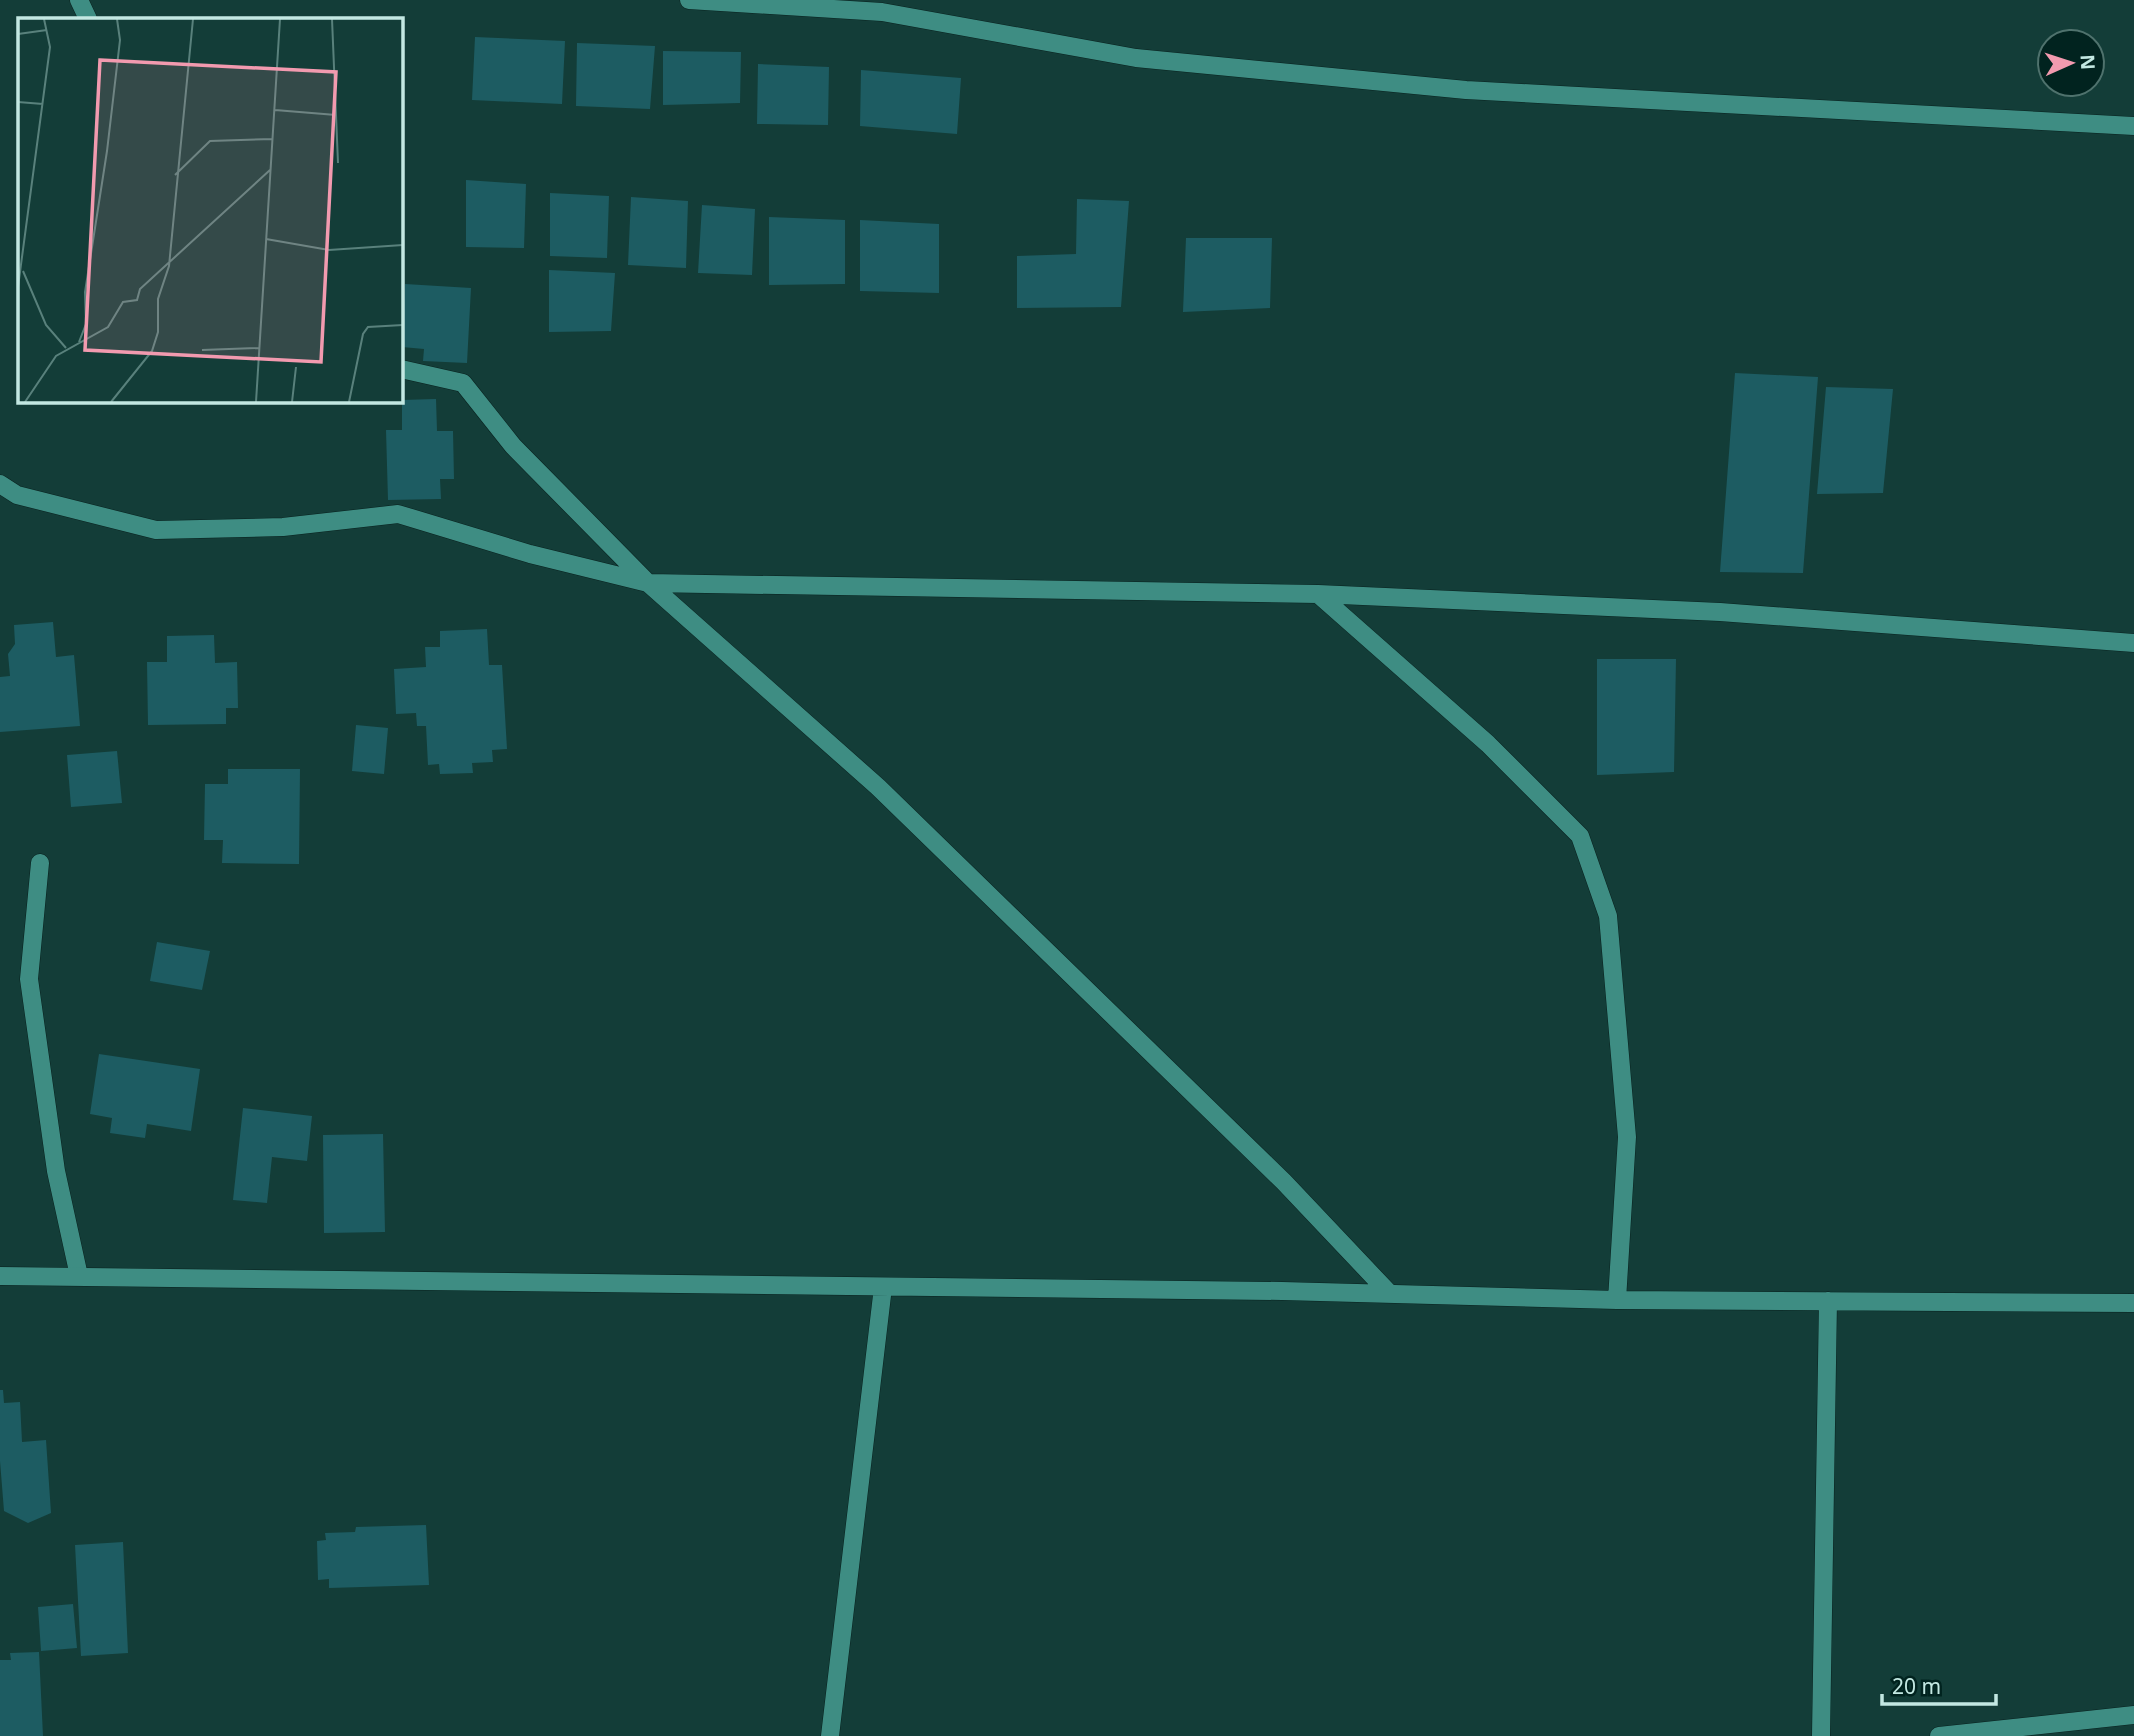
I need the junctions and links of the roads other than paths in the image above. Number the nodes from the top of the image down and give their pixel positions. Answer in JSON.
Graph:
{"nodes":[{"id":1,"x":79,"y":0,"type":"edge"},
{"id":2,"x":689,"y":0,"type":"edge"},
{"id":3,"x":88,"y":18,"type":"edge"},
{"id":4,"x":2134,"y":126,"type":"edge"},
{"id":5,"x":402,"y":369,"type":"edge"},
{"id":6,"x":0,"y":484,"type":"edge"},
{"id":7,"x":648,"y":583,"type":"junction"},
{"id":8,"x":1318,"y":594,"type":"junction"},
{"id":9,"x":2134,"y":643,"type":"edge"},
{"id":10,"x":40,"y":863,"type":"dead end"},
{"id":11,"x":0,"y":1276,"type":"edge"},
{"id":12,"x":79,"y":1276,"type":"junction"},
{"id":13,"x":883,"y":1287,"type":"junction"},
{"id":14,"x":1390,"y":1293,"type":"junction"},
{"id":15,"x":1617,"y":1300,"type":"junction"},
{"id":16,"x":1828,"y":1301,"type":"junction"},
{"id":17,"x":2134,"y":1303,"type":"edge"},
{"id":18,"x":2134,"y":1715,"type":"edge"},
{"id":19,"x":830,"y":1736,"type":"edge"},
{"id":20,"x":1821,"y":1736,"type":"edge"},
{"id":21,"x":1938,"y":1736,"type":"edge"}],
"edges":[{"from":1,"to":3,"type":"street"},
{"from":2,"to":4,"type":"street"},
{"from":5,"to":7,"type":"street"},
{"from":6,"to":7,"type":"street"},
{"from":7,"to":8,"type":"street"},
{"from":7,"to":14,"type":"street"},
{"from":8,"to":9,"type":"street"},
{"from":8,"to":15,"type":"street"},
{"from":10,"to":12,"type":"street"},
{"from":11,"to":12,"type":"street"},
{"from":12,"to":13,"type":"street"},
{"from":13,"to":14,"type":"street"},
{"from":13,"to":19,"type":"street"},
{"from":14,"to":15,"type":"street"},
{"from":15,"to":16,"type":"street"},
{"from":16,"to":17,"type":"street"},
{"from":16,"to":20,"type":"street"},
{"from":18,"to":21,"type":"street"}]}
